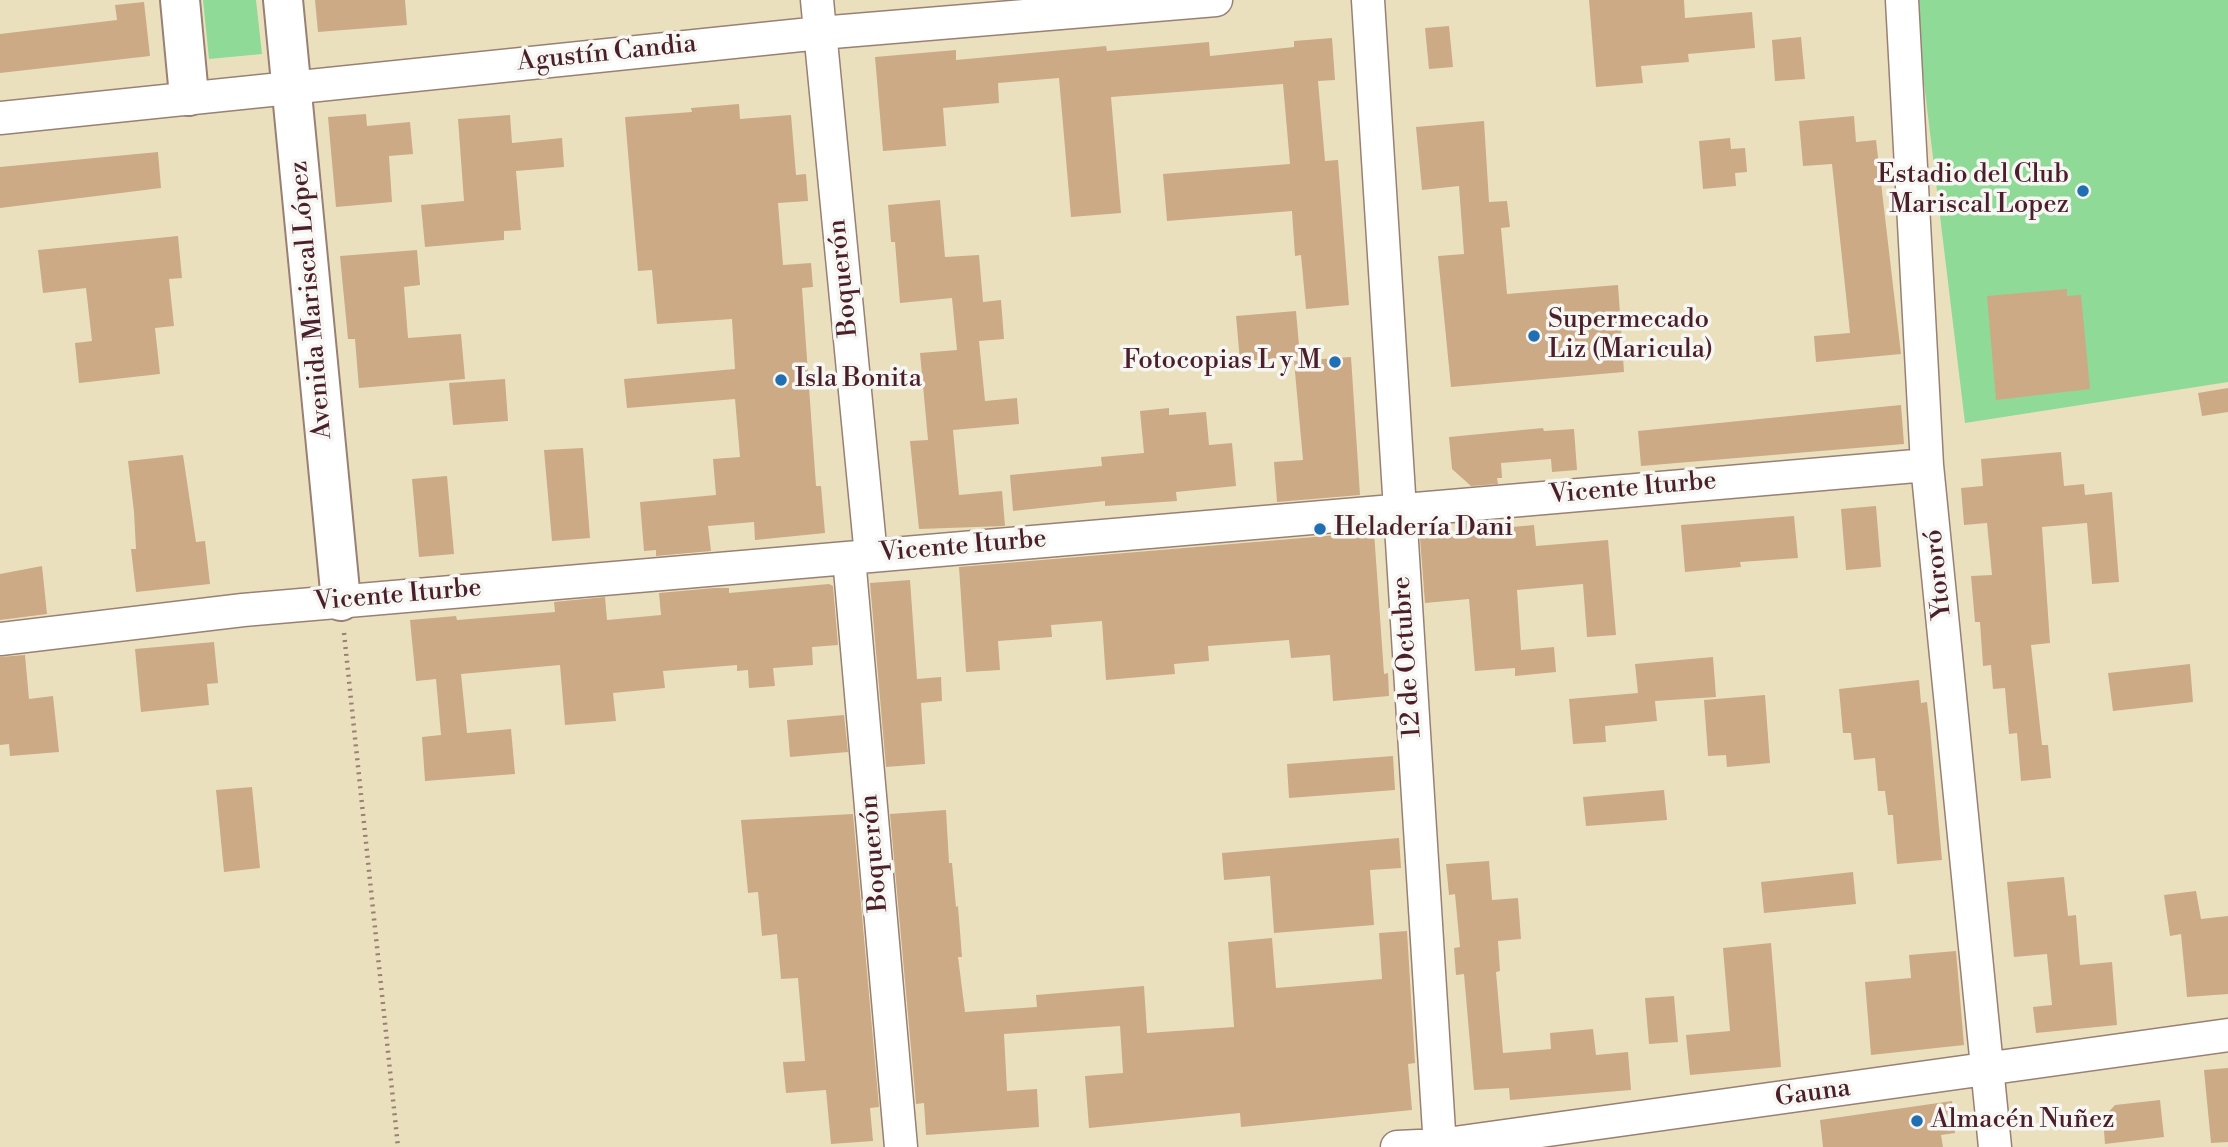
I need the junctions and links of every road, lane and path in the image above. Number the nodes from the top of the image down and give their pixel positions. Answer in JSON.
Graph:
{"nodes":[{"id":1,"x":180,"y":0,"type":"edge"},
{"id":2,"x":283,"y":0,"type":"edge"},
{"id":3,"x":817,"y":0,"type":"edge"},
{"id":4,"x":1216,"y":0,"type":"edge"},
{"id":5,"x":1368,"y":0,"type":"edge"},
{"id":6,"x":1902,"y":0,"type":"edge"},
{"id":7,"x":820,"y":33,"type":"junction"},
{"id":8,"x":292,"y":86,"type":"junction"},
{"id":9,"x":190,"y":96,"type":"junction"},
{"id":10,"x":0,"y":118,"type":"edge"},
{"id":11,"x":1927,"y":465,"type":"junction"},
{"id":12,"x":1398,"y":509,"type":"junction"},
{"id":13,"x":860,"y":557,"type":"junction"},
{"id":14,"x":341,"y":601,"type":"junction"},
{"id":15,"x":0,"y":639,"type":"edge"},
{"id":16,"x":2228,"y":1035,"type":"edge"},
{"id":17,"x":1990,"y":1069,"type":"junction"},
{"id":18,"x":1440,"y":1146,"type":"edge"},
{"id":19,"x":398,"y":1147,"type":"edge"},
{"id":20,"x":901,"y":1147,"type":"edge"},
{"id":21,"x":1397,"y":1147,"type":"edge"},
{"id":22,"x":1996,"y":1147,"type":"edge"}],
"edges":[{"from":1,"to":9,"type":"street"},
{"from":2,"to":8,"type":"street","name":"Avenida Mariscal López"},
{"from":3,"to":7,"type":"street","name":"Boquerón"},
{"from":4,"to":7,"type":"street","name":"Agustín Candia"},
{"from":5,"to":12,"type":"street","name":"12 de Octubre"},
{"from":6,"to":11,"type":"street","name":"Ytororó"},
{"from":7,"to":8,"type":"street","name":"Agustín Candia"},
{"from":7,"to":13,"type":"street","name":"Boquerón"},
{"from":8,"to":9,"type":"street","name":"Agustín Candia"},
{"from":8,"to":14,"type":"street","name":"Avenida Mariscal López"},
{"from":9,"to":10,"type":"street","name":"Agustín Candia"},
{"from":11,"to":12,"type":"street","name":"Vicente Iturbe"},
{"from":11,"to":17,"type":"street","name":"Ytororó"},
{"from":12,"to":13,"type":"street","name":"Vicente Iturbe"},
{"from":12,"to":18,"type":"street","name":"12 de Octubre"},
{"from":13,"to":14,"type":"street","name":"Vicente Iturbe"},
{"from":13,"to":20,"type":"street","name":"Boquerón"},
{"from":14,"to":15,"type":"street","name":"Vicente Iturbe"},
{"from":14,"to":19,"type":"path"},
{"from":16,"to":17,"type":"street","name":"Gauna"},
{"from":17,"to":18,"type":"street","name":"Gauna"},
{"from":17,"to":22,"type":"street","name":"Ytororó"},
{"from":18,"to":21,"type":"street","name":"Gauna"}]}
